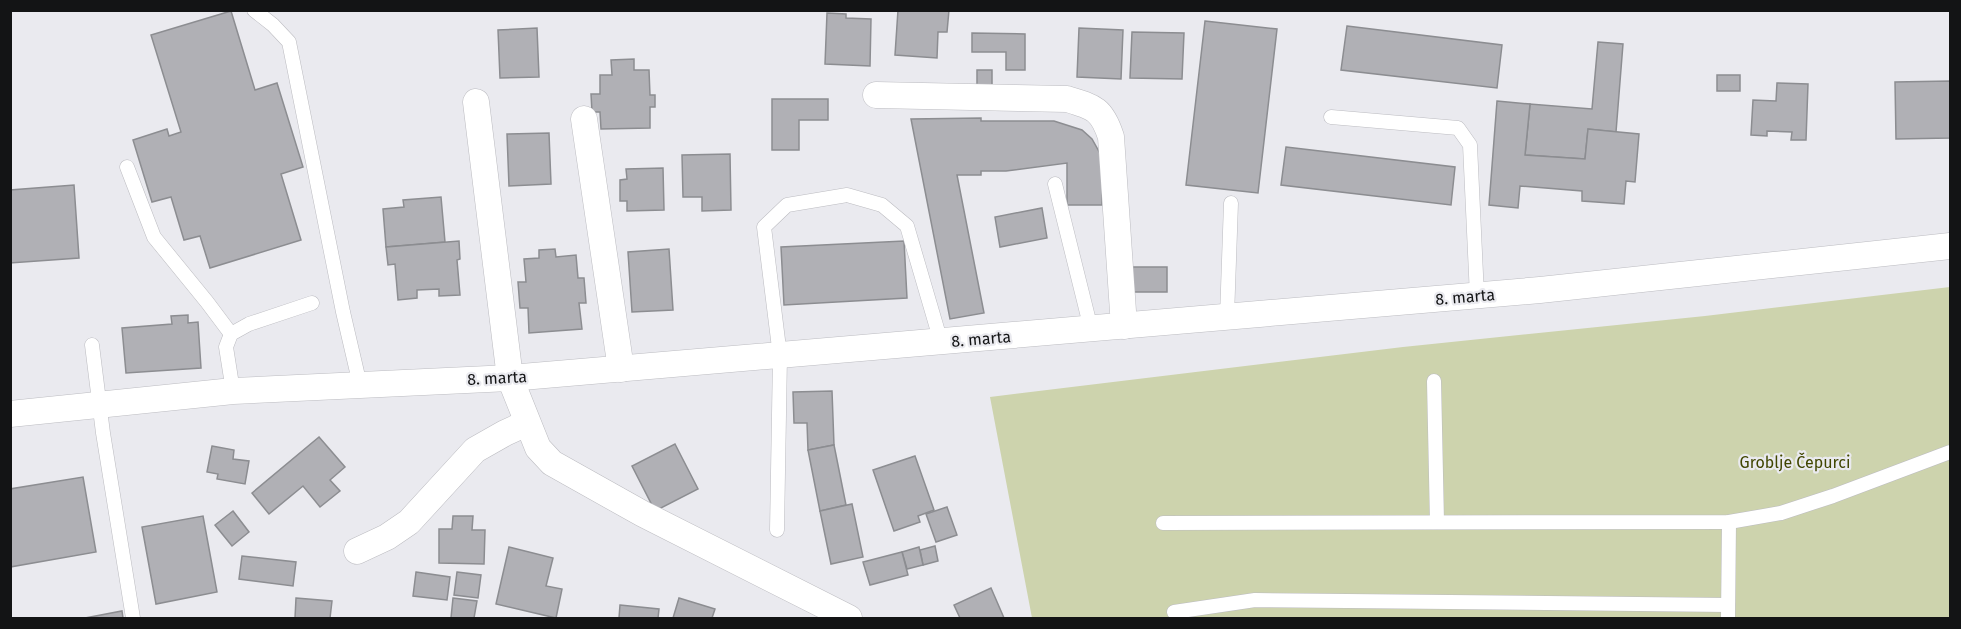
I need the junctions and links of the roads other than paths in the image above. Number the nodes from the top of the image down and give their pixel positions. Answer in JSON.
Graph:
{"nodes":[{"id":1,"x":254,"y":10,"type":"edge"},
{"id":2,"x":876,"y":95,"type":"dead end"},
{"id":3,"x":476,"y":102,"type":"dead end"},
{"id":4,"x":1331,"y":117,"type":"dead end"},
{"id":5,"x":584,"y":119,"type":"dead end"},
{"id":6,"x":128,"y":167,"type":"dead end"},
{"id":7,"x":1054,"y":184,"type":"dead end"},
{"id":8,"x":1232,"y":202,"type":"dead end"},
{"id":9,"x":1950,"y":246,"type":"edge"},
{"id":10,"x":1477,"y":296,"type":"junction"},
{"id":11,"x":312,"y":303,"type":"dead end"},
{"id":12,"x":1227,"y":317,"type":"junction"},
{"id":13,"x":1124,"y":326,"type":"junction"},
{"id":14,"x":1091,"y":329,"type":"junction"},
{"id":15,"x":231,"y":334,"type":"junction"},
{"id":16,"x":941,"y":342,"type":"junction"},
{"id":17,"x":92,"y":345,"type":"dead end"},
{"id":18,"x":780,"y":356,"type":"junction"},
{"id":19,"x":621,"y":369,"type":"junction"},
{"id":20,"x":510,"y":378,"type":"junction"},
{"id":21,"x":1434,"y":381,"type":"dead end"},
{"id":22,"x":360,"y":385,"type":"junction"},
{"id":23,"x":233,"y":391,"type":"junction"},
{"id":24,"x":99,"y":405,"type":"junction"},
{"id":25,"x":10,"y":414,"type":"edge"},
{"id":26,"x":527,"y":423,"type":"junction"},
{"id":27,"x":1950,"y":452,"type":"edge"},
{"id":28,"x":1437,"y":522,"type":"junction"},
{"id":29,"x":1729,"y":522,"type":"junction"},
{"id":30,"x":1163,"y":524,"type":"dead end"},
{"id":31,"x":777,"y":530,"type":"dead end"},
{"id":32,"x":357,"y":551,"type":"dead end"},
{"id":33,"x":1174,"y":612,"type":"dead end"},
{"id":34,"x":1728,"y":612,"type":"edge"},
{"id":35,"x":133,"y":618,"type":"edge"},
{"id":36,"x":849,"y":618,"type":"edge"}],
"edges":[{"from":1,"to":22,"type":"lane"},
{"from":2,"to":13,"type":"street"},
{"from":3,"to":20,"type":"street"},
{"from":4,"to":10,"type":"lane"},
{"from":5,"to":19,"type":"street"},
{"from":6,"to":15,"type":"lane"},
{"from":7,"to":14,"type":"lane"},
{"from":8,"to":12,"type":"lane"},
{"from":9,"to":10,"type":"street","name":"8. marta"},
{"from":10,"to":12,"type":"street","name":"8. marta"},
{"from":11,"to":15,"type":"lane"},
{"from":12,"to":13,"type":"street","name":"8. marta"},
{"from":13,"to":14,"type":"street","name":"8. marta"},
{"from":14,"to":16,"type":"street","name":"8. marta"},
{"from":15,"to":23,"type":"lane"},
{"from":16,"to":18,"type":"street","name":"8. marta"},
{"from":16,"to":18,"type":"lane"},
{"from":17,"to":24,"type":"lane"},
{"from":18,"to":19,"type":"street","name":"8. marta"},
{"from":18,"to":31,"type":"lane"},
{"from":19,"to":20,"type":"street","name":"8. marta"},
{"from":20,"to":22,"type":"street","name":"8. marta"},
{"from":20,"to":26,"type":"street"},
{"from":21,"to":28,"type":"lane"},
{"from":22,"to":23,"type":"street","name":"8. marta"},
{"from":23,"to":24,"type":"street","name":"8. marta"},
{"from":24,"to":25,"type":"street","name":"8. marta"},
{"from":24,"to":35,"type":"lane"},
{"from":26,"to":32,"type":"street"},
{"from":26,"to":36,"type":"street"},
{"from":27,"to":29,"type":"lane"},
{"from":28,"to":29,"type":"lane"},
{"from":28,"to":30,"type":"lane"},
{"from":29,"to":34,"type":"lane"},
{"from":33,"to":34,"type":"lane"}]}
